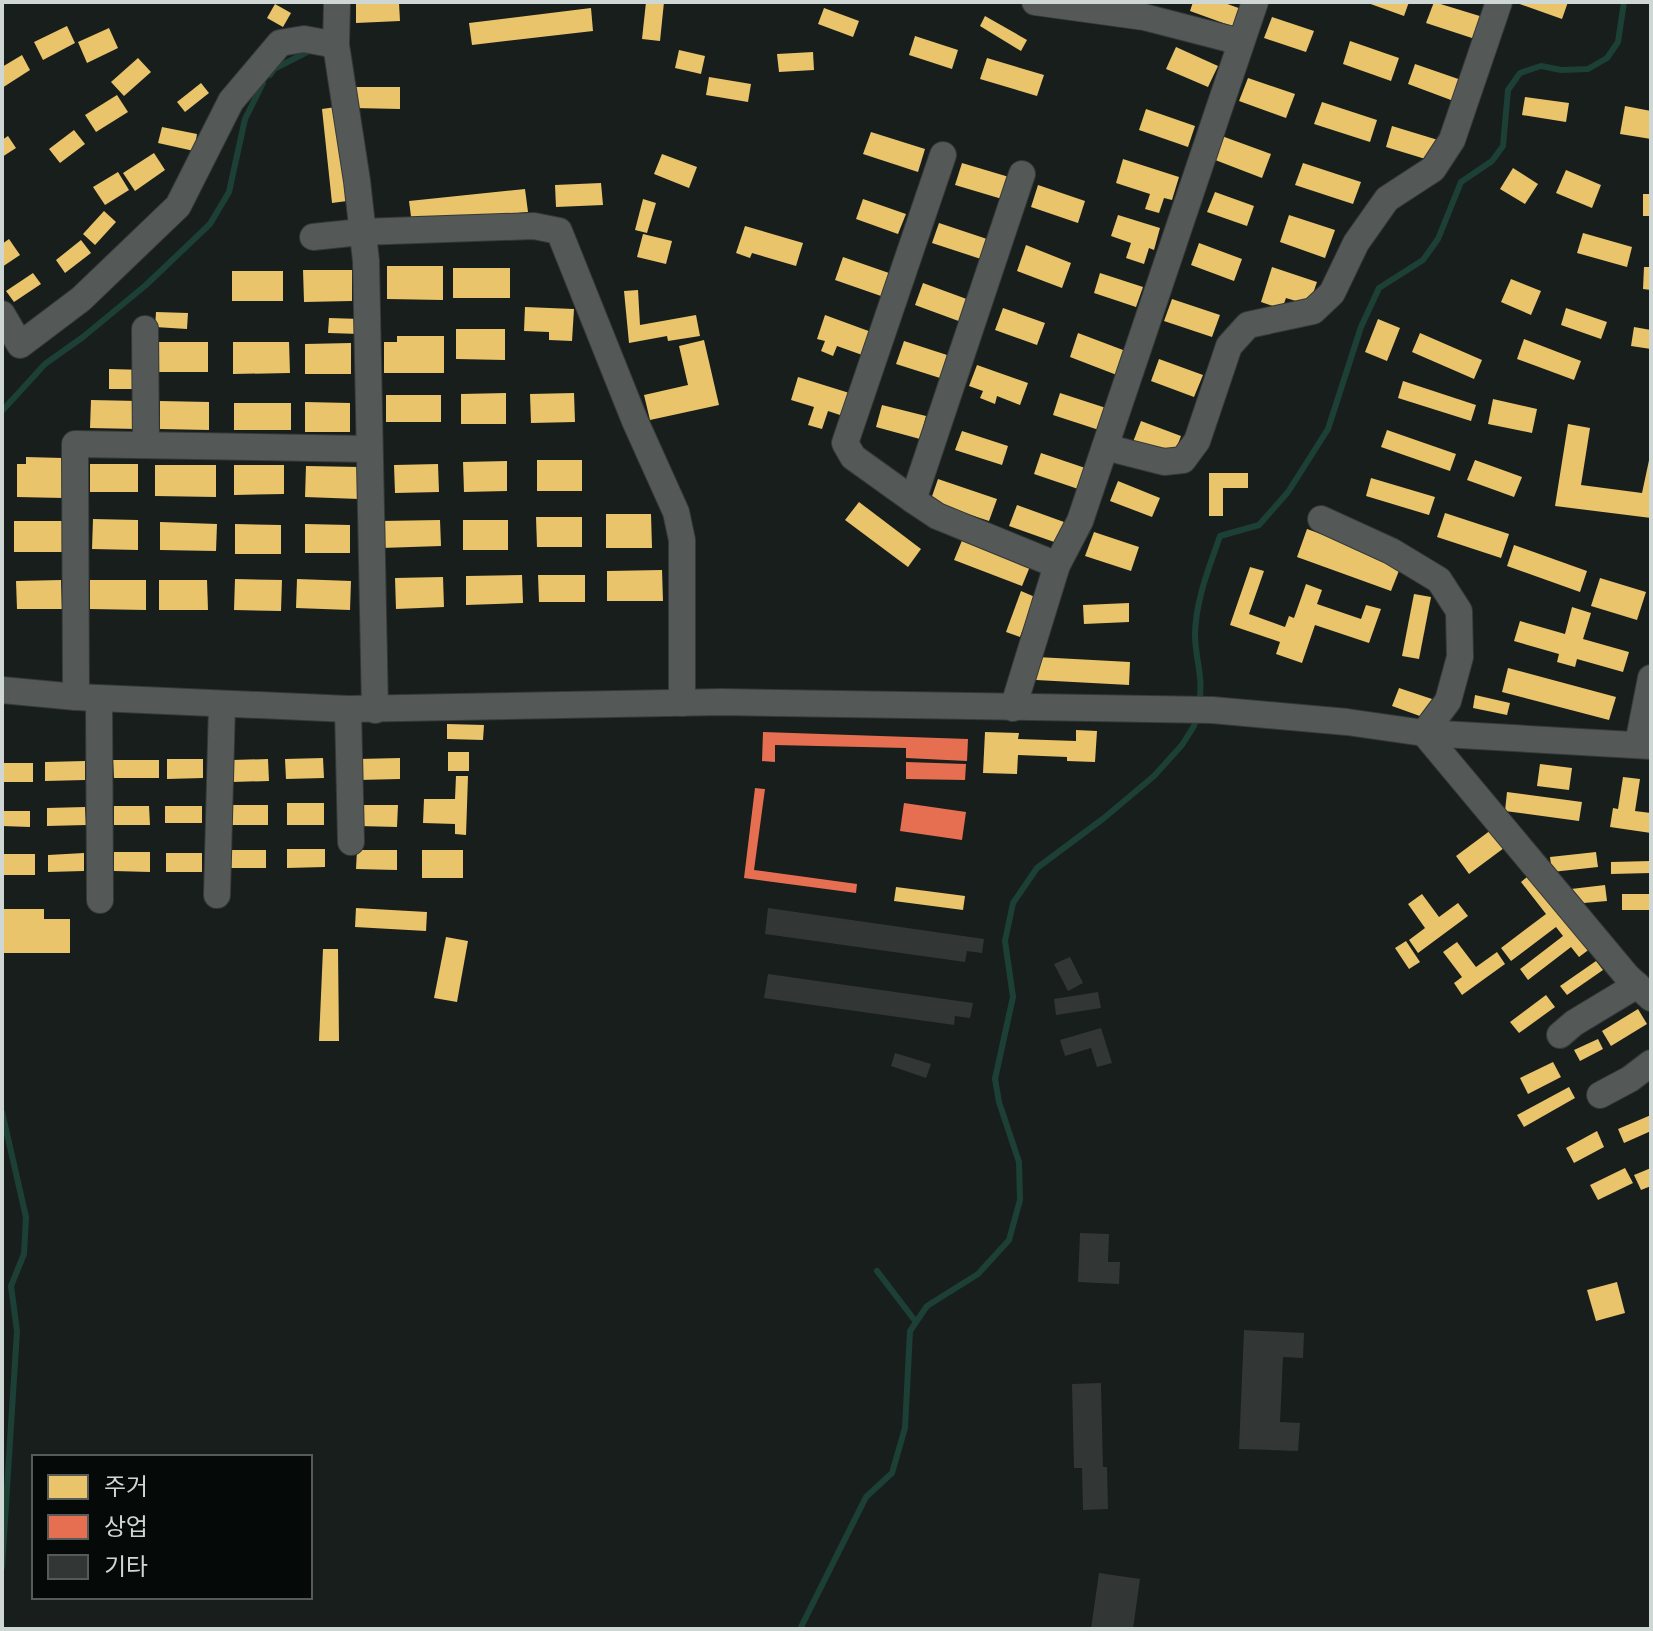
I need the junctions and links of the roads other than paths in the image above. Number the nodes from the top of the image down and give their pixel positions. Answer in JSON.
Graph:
{"nodes":[{"id":1,"x":337,"y":2,"type":"edge"},
{"id":2,"x":1035,"y":2,"type":"edge"},
{"id":3,"x":1255,"y":2,"type":"edge"},
{"id":4,"x":1499,"y":2,"type":"edge"},
{"id":5,"x":1241,"y":42,"type":"junction"},
{"id":6,"x":336,"y":45,"type":"junction"},
{"id":7,"x":943,"y":155,"type":"dead end"},
{"id":8,"x":1022,"y":174,"type":"dead end"},
{"id":9,"x":361,"y":232,"type":"junction"},
{"id":10,"x":313,"y":237,"type":"dead end"},
{"id":11,"x":2,"y":314,"type":"edge"},
{"id":12,"x":145,"y":329,"type":"dead end"},
{"id":13,"x":146,"y":445,"type":"junction"},
{"id":14,"x":1105,"y":447,"type":"junction"},
{"id":15,"x":369,"y":449,"type":"junction"},
{"id":16,"x":913,"y":500,"type":"junction"},
{"id":17,"x":1321,"y":519,"type":"dead end"},
{"id":18,"x":1057,"y":565,"type":"junction"},
{"id":19,"x":1651,"y":678,"type":"edge"},
{"id":20,"x":2,"y":690,"type":"edge"},
{"id":21,"x":87,"y":697,"type":"junction"},
{"id":22,"x":700,"y":702,"type":"junction"},
{"id":23,"x":222,"y":704,"type":"junction"},
{"id":24,"x":1013,"y":708,"type":"junction"},
{"id":25,"x":348,"y":709,"type":"junction"},
{"id":26,"x":375,"y":710,"type":"junction"},
{"id":27,"x":1424,"y":733,"type":"junction"},
{"id":28,"x":1645,"y":745,"type":"edge"},
{"id":29,"x":351,"y":842,"type":"dead end"},
{"id":30,"x":217,"y":895,"type":"dead end"},
{"id":31,"x":100,"y":900,"type":"dead end"},
{"id":32,"x":1644,"y":991,"type":"edge"},
{"id":33,"x":1560,"y":1035,"type":"dead end"},
{"id":34,"x":1651,"y":1063,"type":"edge"},
{"id":35,"x":1600,"y":1095,"type":"dead end"}],
"edges":[{"from":1,"to":6,"type":"street"},
{"from":2,"to":5,"type":"street"},
{"from":3,"to":5,"type":"street"},
{"from":4,"to":14,"type":"street"},
{"from":5,"to":14,"type":"street"},
{"from":6,"to":9,"type":"street"},
{"from":6,"to":11,"type":"street"},
{"from":7,"to":16,"type":"street"},
{"from":8,"to":16,"type":"street"},
{"from":9,"to":10,"type":"street"},
{"from":9,"to":15,"type":"street"},
{"from":9,"to":22,"type":"street"},
{"from":12,"to":13,"type":"street"},
{"from":13,"to":15,"type":"street"},
{"from":13,"to":21,"type":"street"},
{"from":14,"to":18,"type":"street"},
{"from":15,"to":26,"type":"street"},
{"from":16,"to":18,"type":"street"},
{"from":17,"to":27,"type":"street"},
{"from":18,"to":24,"type":"street"},
{"from":19,"to":28,"type":"street"},
{"from":20,"to":21,"type":"street"},
{"from":21,"to":23,"type":"street"},
{"from":21,"to":31,"type":"street"},
{"from":22,"to":24,"type":"street"},
{"from":22,"to":26,"type":"street"},
{"from":23,"to":25,"type":"street"},
{"from":23,"to":30,"type":"street"},
{"from":24,"to":27,"type":"street"},
{"from":25,"to":26,"type":"street"},
{"from":25,"to":29,"type":"street"},
{"from":27,"to":28,"type":"street"},
{"from":27,"to":32,"type":"street"},
{"from":32,"to":33,"type":"street"},
{"from":34,"to":35,"type":"street"}]}
